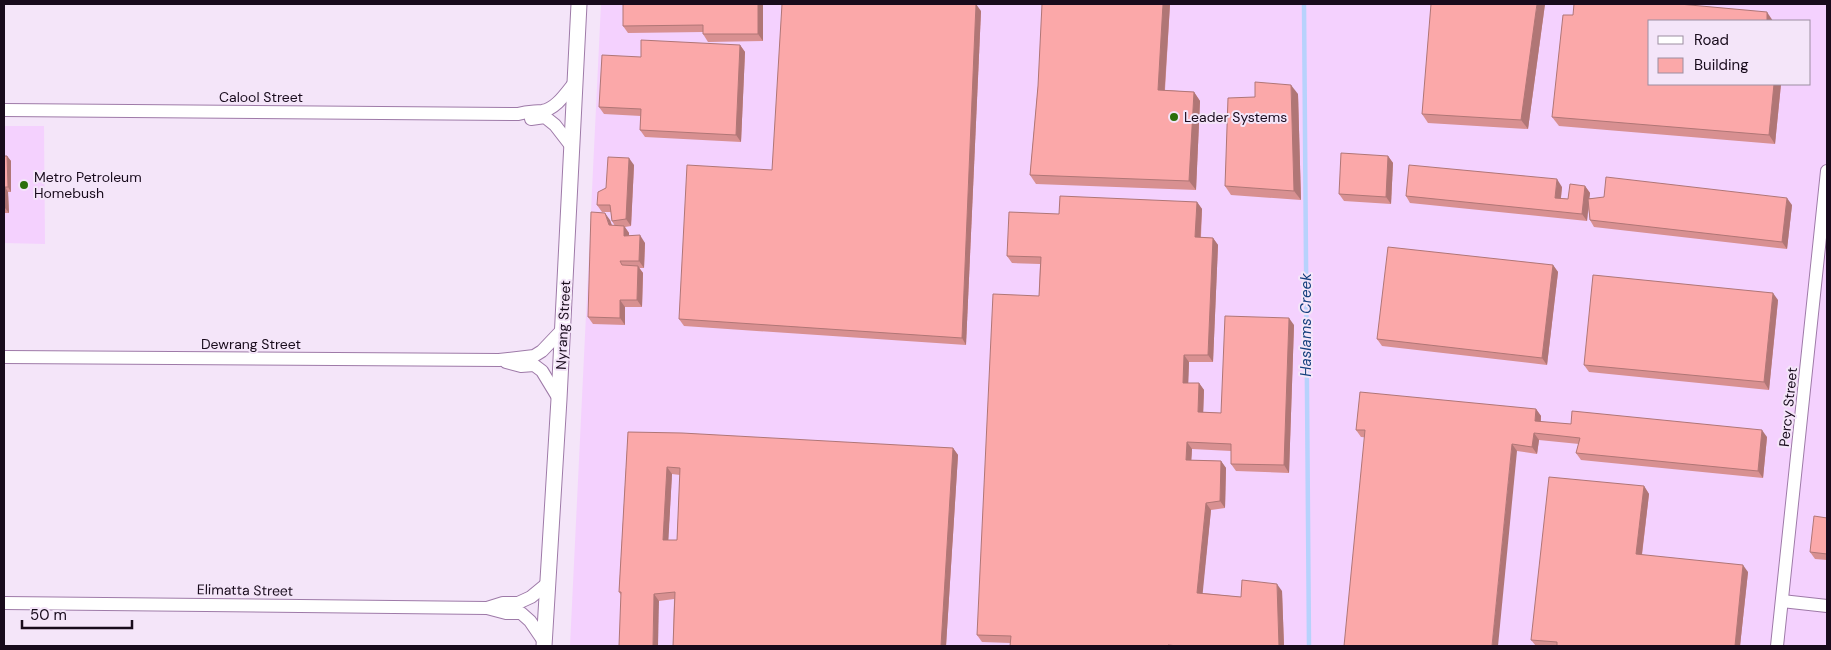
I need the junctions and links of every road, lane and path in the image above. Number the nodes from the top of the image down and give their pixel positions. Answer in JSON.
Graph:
{"nodes":[{"id":1,"x":578,"y":4,"type":"edge"},
{"id":2,"x":575,"y":82,"type":"junction"},
{"id":3,"x":4,"y":110,"type":"edge"},
{"id":4,"x":518,"y":114,"type":"junction"},
{"id":5,"x":572,"y":147,"type":"junction"},
{"id":6,"x":1827,"y":171,"type":"edge"},
{"id":7,"x":562,"y":330,"type":"junction"},
{"id":8,"x":4,"y":358,"type":"edge"},
{"id":9,"x":499,"y":360,"type":"junction"},
{"id":10,"x":559,"y":399,"type":"junction"},
{"id":11,"x":548,"y":583,"type":"junction"},
{"id":12,"x":1782,"y":601,"type":"junction"},
{"id":13,"x":4,"y":603,"type":"edge"},
{"id":14,"x":1827,"y":606,"type":"edge"},
{"id":15,"x":487,"y":608,"type":"junction"},
{"id":16,"x":544,"y":644,"type":"edge"},
{"id":17,"x":1778,"y":646,"type":"edge"}],
"edges":[{"from":1,"to":2,"type":"street","name":"Nyrang Street"},
{"from":2,"to":4,"type":"street","name":"Calool Street"},
{"from":2,"to":5,"type":"street","name":"Nyrang Street"},
{"from":3,"to":4,"type":"street","name":"Calool Street"},
{"from":4,"to":5,"type":"street","name":"Calool Street"},
{"from":5,"to":7,"type":"street","name":"Nyrang Street"},
{"from":6,"to":12,"type":"street","name":"Percy Street"},
{"from":7,"to":9,"type":"street","name":"Dewrang Street"},
{"from":7,"to":10,"type":"street","name":"Nyrang Street"},
{"from":8,"to":9,"type":"street","name":"Dewrang Street"},
{"from":9,"to":10,"type":"street","name":"Dewrang Street"},
{"from":10,"to":11,"type":"street","name":"Nyrang Street"},
{"from":11,"to":15,"type":"street","name":"Elimatta Street"},
{"from":11,"to":16,"type":"street","name":"Nyrang Street"},
{"from":12,"to":14,"type":"street"},
{"from":12,"to":17,"type":"street","name":"Percy Street"},
{"from":13,"to":15,"type":"street","name":"Elimatta Street"},
{"from":15,"to":16,"type":"street","name":"Elimatta Street"}]}
